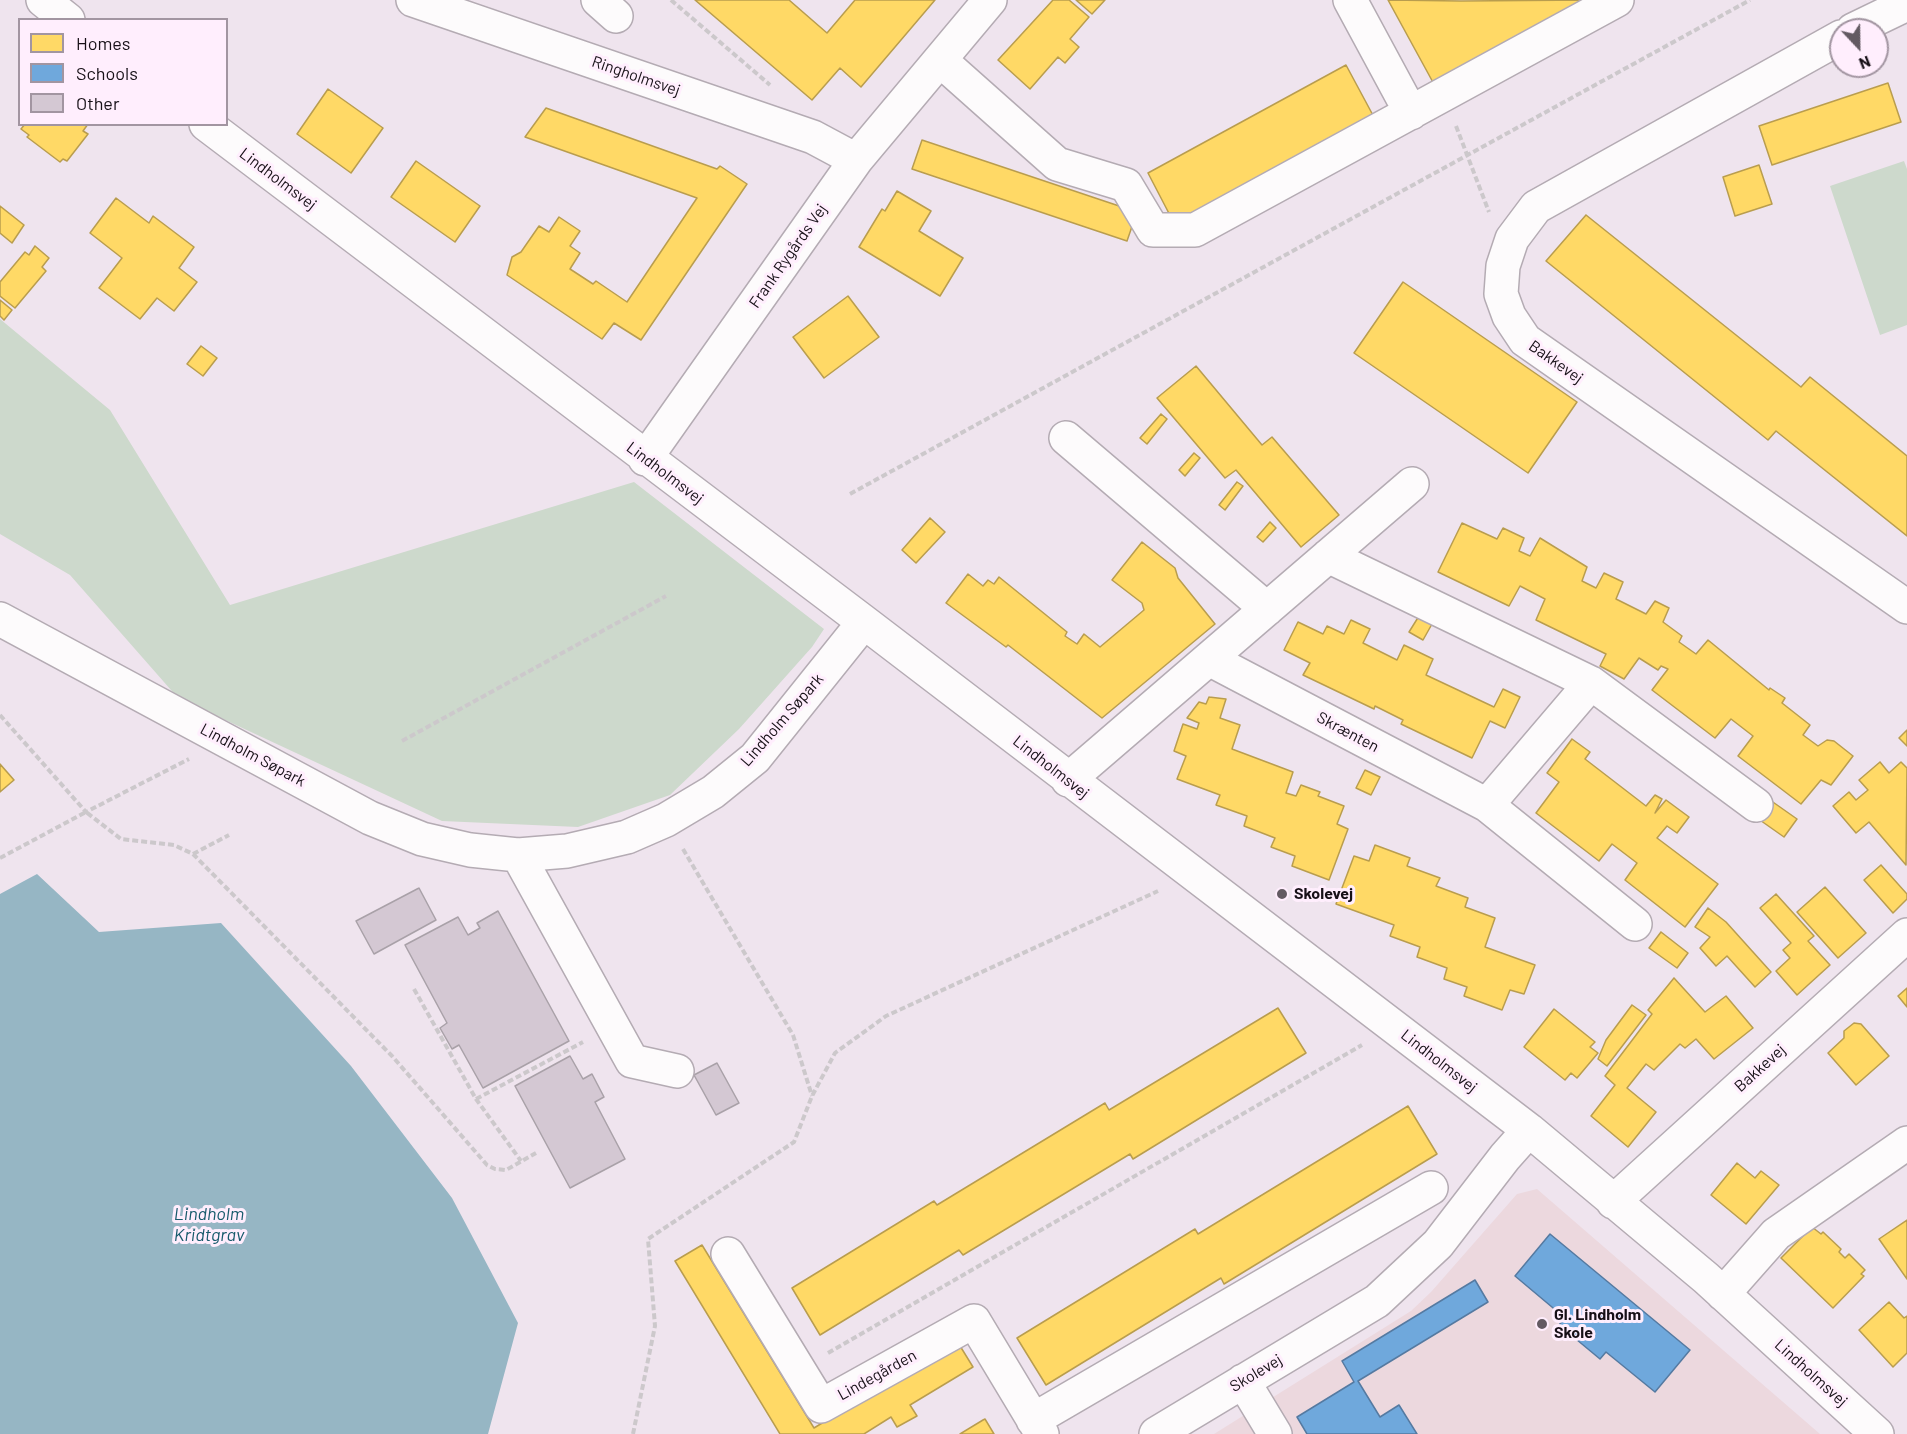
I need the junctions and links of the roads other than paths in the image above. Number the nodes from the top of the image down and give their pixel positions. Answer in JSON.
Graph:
{"nodes":[{"id":1,"x":43,"y":0,"type":"edge"},
{"id":2,"x":990,"y":0,"type":"edge"},
{"id":3,"x":1350,"y":0,"type":"edge"},
{"id":4,"x":1617,"y":0,"type":"edge"},
{"id":5,"x":433,"y":3,"type":"edge"},
{"id":6,"x":1907,"y":4,"type":"edge"},
{"id":7,"x":66,"y":18,"type":"edge"},
{"id":8,"x":1878,"y":18,"type":"edge"},
{"id":9,"x":1829,"y":44,"type":"edge"},
{"id":10,"x":940,"y":60,"type":"junction"},
{"id":11,"x":1412,"y":113,"type":"junction"},
{"id":12,"x":209,"y":126,"type":"edge"},
{"id":13,"x":856,"y":160,"type":"junction"},
{"id":14,"x":1066,"y":438,"type":"dead end"},
{"id":15,"x":645,"y":459,"type":"junction"},
{"id":16,"x":1412,"y":484,"type":"dead end"},
{"id":17,"x":1328,"y":556,"type":"junction"},
{"id":18,"x":1907,"y":607,"type":"edge"},
{"id":19,"x":1267,"y":609,"type":"junction"},
{"id":20,"x":0,"y":619,"type":"edge"},
{"id":21,"x":864,"y":622,"type":"junction"},
{"id":22,"x":1209,"y":659,"type":"junction"},
{"id":23,"x":1591,"y":683,"type":"junction"},
{"id":24,"x":1068,"y":780,"type":"junction"},
{"id":25,"x":1486,"y":805,"type":"junction"},
{"id":26,"x":1756,"y":805,"type":"dead end"},
{"id":27,"x":518,"y":855,"type":"junction"},
{"id":28,"x":1635,"y":924,"type":"dead end"},
{"id":29,"x":1907,"y":935,"type":"edge"},
{"id":30,"x":677,"y":1071,"type":"dead end"},
{"id":31,"x":1529,"y":1130,"type":"junction"},
{"id":32,"x":1907,"y":1143,"type":"edge"},
{"id":33,"x":1431,"y":1188,"type":"dead end"},
{"id":34,"x":1613,"y":1202,"type":"junction"},
{"id":35,"x":728,"y":1254,"type":"dead end"},
{"id":36,"x":1723,"y":1294,"type":"junction"},
{"id":37,"x":1243,"y":1381,"type":"junction"},
{"id":38,"x":1037,"y":1427,"type":"edge"},
{"id":39,"x":1156,"y":1434,"type":"edge"},
{"id":40,"x":1275,"y":1434,"type":"edge"},
{"id":41,"x":1877,"y":1434,"type":"edge"}],
"edges":[{"from":1,"to":7,"type":"street"},
{"from":2,"to":10,"type":"street","name":"Frank Rygårds Vej"},
{"from":3,"to":11,"type":"street"},
{"from":4,"to":11,"type":"street"},
{"from":5,"to":13,"type":"street","name":"Ringholmsvej"},
{"from":6,"to":8,"type":"street"},
{"from":9,"to":18,"type":"street","name":"Bakkevej"},
{"from":10,"to":11,"type":"street"},
{"from":10,"to":13,"type":"street","name":"Frank Rygårds Vej"},
{"from":12,"to":15,"type":"street","name":"Lindholmsvej"},
{"from":13,"to":15,"type":"street","name":"Frank Rygårds Vej"},
{"from":14,"to":19,"type":"street"},
{"from":15,"to":21,"type":"street","name":"Lindholmsvej"},
{"from":16,"to":17,"type":"street"},
{"from":17,"to":19,"type":"street"},
{"from":17,"to":23,"type":"street"},
{"from":19,"to":22,"type":"street"},
{"from":20,"to":27,"type":"street","name":"Lindholm Søpark"},
{"from":21,"to":24,"type":"street","name":"Lindholmsvej"},
{"from":21,"to":27,"type":"street","name":"Lindholm Søpark"},
{"from":22,"to":24,"type":"street"},
{"from":22,"to":25,"type":"street","name":"Skrænten"},
{"from":23,"to":25,"type":"street"},
{"from":23,"to":26,"type":"street"},
{"from":24,"to":31,"type":"street","name":"Lindholmsvej"},
{"from":25,"to":28,"type":"street","name":"Skrænten"},
{"from":27,"to":30,"type":"street"},
{"from":29,"to":34,"type":"street","name":"Bakkevej"},
{"from":31,"to":34,"type":"street","name":"Lindholmsvej"},
{"from":31,"to":37,"type":"street","name":"Skolevej"},
{"from":32,"to":36,"type":"street"},
{"from":33,"to":38,"type":"street"},
{"from":34,"to":36,"type":"street","name":"Lindholmsvej"},
{"from":35,"to":38,"type":"street","name":"Lindegården"},
{"from":36,"to":41,"type":"street","name":"Lindholmsvej"},
{"from":37,"to":39,"type":"street","name":"Skolevej"},
{"from":37,"to":40,"type":"street"}]}
